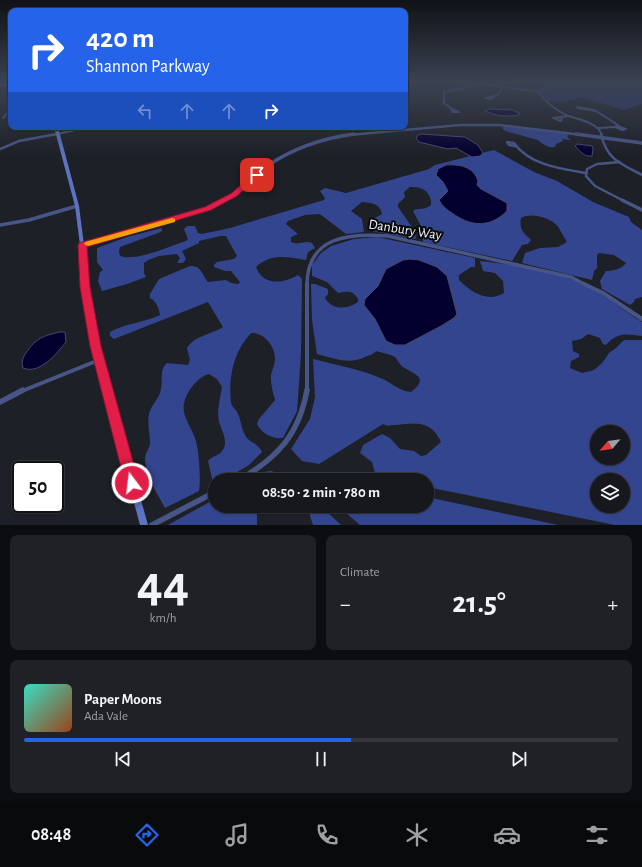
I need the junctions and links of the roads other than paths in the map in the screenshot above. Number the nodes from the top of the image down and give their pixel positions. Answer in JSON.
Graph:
{"nodes":[{"id":1,"x":449,"y":106,"type":"edge"},
{"id":2,"x":553,"y":106,"type":"edge"},
{"id":3,"x":578,"y":106,"type":"edge"},
{"id":4,"x":580,"y":106,"type":"edge"},
{"id":5,"x":452,"y":109,"type":"dead end"},
{"id":6,"x":596,"y":111,"type":"junction"},
{"id":7,"x":8,"y":112,"type":"edge"},
{"id":8,"x":569,"y":116,"type":"junction"},
{"id":9,"x":3,"y":118,"type":"dead end"},
{"id":10,"x":562,"y":118,"type":"dead end"},
{"id":11,"x":598,"y":128,"type":"junction"},
{"id":12,"x":57,"y":130,"type":"edge"},
{"id":13,"x":81,"y":130,"type":"edge"},
{"id":14,"x":401,"y":130,"type":"edge"},
{"id":15,"x":408,"y":130,"type":"edge"},
{"id":16,"x":58,"y":134,"type":"junction"},
{"id":17,"x":602,"y":138,"type":"junction"},
{"id":18,"x":642,"y":144,"type":"edge"},
{"id":19,"x":516,"y":146,"type":"dead end"},
{"id":20,"x":0,"y":149,"type":"edge"},
{"id":21,"x":620,"y":162,"type":"junction"},
{"id":22,"x":586,"y":173,"type":"junction"},
{"id":23,"x":642,"y":175,"type":"edge"},
{"id":24,"x":77,"y":206,"type":"junction"},
{"id":25,"x":642,"y":210,"type":"edge"},
{"id":26,"x":0,"y":225,"type":"edge"},
{"id":27,"x":82,"y":245,"type":"junction"},
{"id":28,"x":642,"y":319,"type":"edge"},
{"id":29,"x":99,"y":360,"type":"junction"},
{"id":30,"x":0,"y":402,"type":"edge"},
{"id":31,"x":252,"y":473,"type":"edge"},
{"id":32,"x":208,"y":496,"type":"edge"},
{"id":33,"x":144,"y":525,"type":"edge"},
{"id":34,"x":152,"y":525,"type":"edge"}],
"edges":[{"from":1,"to":5,"type":"street"},
{"from":2,"to":8,"type":"street"},
{"from":3,"to":6,"type":"street"},
{"from":4,"to":6,"type":"street"},
{"from":6,"to":11,"type":"street"},
{"from":7,"to":9,"type":"street"},
{"from":8,"to":10,"type":"street"},
{"from":8,"to":11,"type":"street"},
{"from":11,"to":17,"type":"street"},
{"from":12,"to":16,"type":"main road"},
{"from":13,"to":16,"type":"street"},
{"from":14,"to":27,"type":"street"},
{"from":15,"to":17,"type":"street"},
{"from":16,"to":20,"type":"street"},
{"from":16,"to":24,"type":"main road"},
{"from":17,"to":18,"type":"street"},
{"from":17,"to":21,"type":"street"},
{"from":19,"to":22,"type":"street"},
{"from":21,"to":22,"type":"street"},
{"from":21,"to":23,"type":"street"},
{"from":22,"to":25,"type":"street"},
{"from":24,"to":26,"type":"street"},
{"from":24,"to":27,"type":"main road"},
{"from":27,"to":29,"type":"main road"},
{"from":28,"to":31,"type":"street","name":"Danbury Way"},
{"from":29,"to":30,"type":"street"},
{"from":29,"to":33,"type":"main road"},
{"from":32,"to":34,"type":"street"}]}
